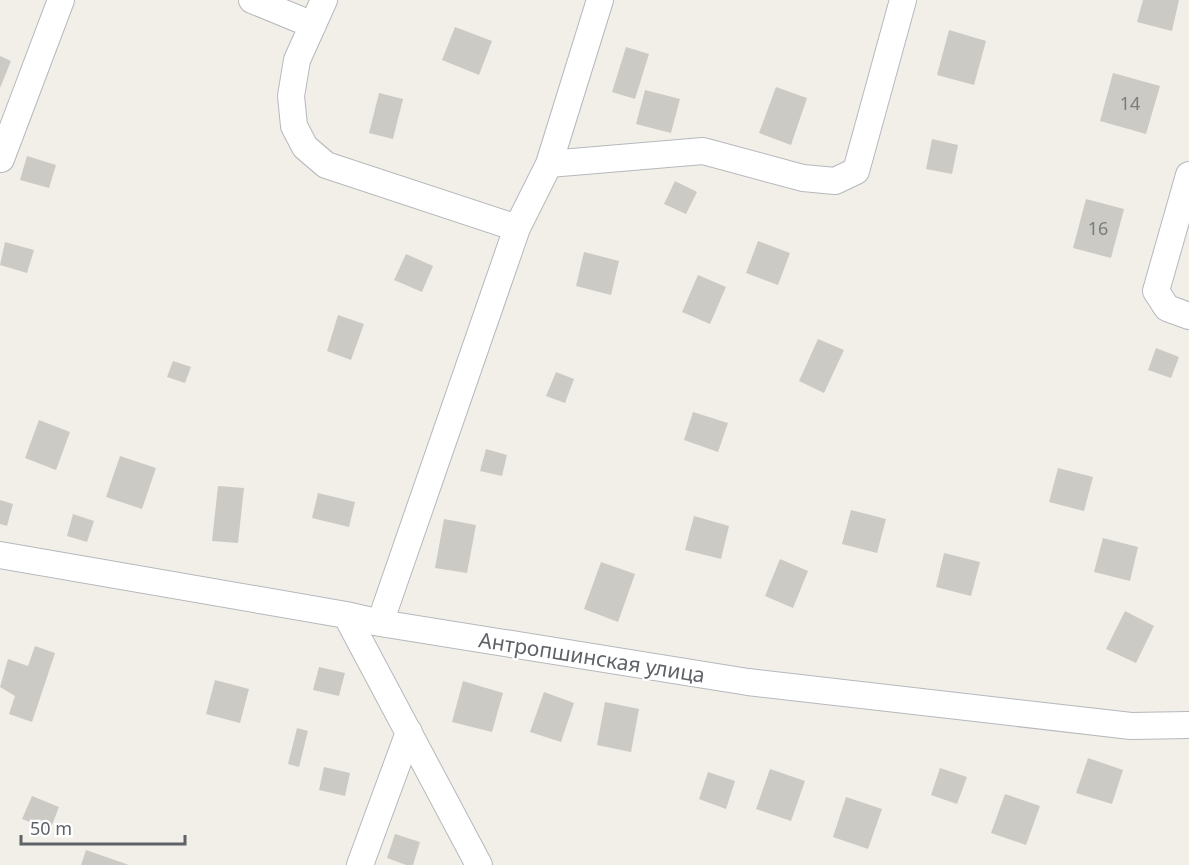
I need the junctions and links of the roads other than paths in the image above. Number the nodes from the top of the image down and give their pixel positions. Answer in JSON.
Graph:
{"nodes":[{"id":1,"x":61,"y":0,"type":"edge"},
{"id":2,"x":252,"y":0,"type":"edge"},
{"id":3,"x":324,"y":0,"type":"edge"},
{"id":4,"x":600,"y":0,"type":"edge"},
{"id":5,"x":903,"y":0,"type":"edge"},
{"id":6,"x":314,"y":25,"type":"junction"},
{"id":7,"x":1,"y":159,"type":"edge"},
{"id":8,"x":549,"y":164,"type":"junction"},
{"id":9,"x":1189,"y":174,"type":"edge"},
{"id":10,"x":517,"y":228,"type":"junction"},
{"id":11,"x":1189,"y":316,"type":"edge"},
{"id":12,"x":0,"y":555,"type":"edge"},
{"id":13,"x":346,"y":615,"type":"junction"},
{"id":14,"x":380,"y":623,"type":"junction"},
{"id":15,"x":1189,"y":725,"type":"edge"},
{"id":16,"x":410,"y":732,"type":"junction"},
{"id":17,"x":360,"y":865,"type":"edge"},
{"id":18,"x":479,"y":865,"type":"edge"}],
"edges":[{"from":1,"to":7,"type":"street"},
{"from":2,"to":6,"type":"street"},
{"from":3,"to":6,"type":"street"},
{"from":4,"to":8,"type":"street"},
{"from":5,"to":8,"type":"street"},
{"from":6,"to":10,"type":"street"},
{"from":8,"to":10,"type":"street"},
{"from":9,"to":11,"type":"street"},
{"from":10,"to":14,"type":"street"},
{"from":12,"to":13,"type":"street","name":"Антропшинская улица"},
{"from":13,"to":14,"type":"street","name":"Антропшинская улица"},
{"from":13,"to":16,"type":"street"},
{"from":14,"to":15,"type":"street","name":"Антропшинская улица"},
{"from":16,"to":17,"type":"street"},
{"from":16,"to":18,"type":"street"}]}
